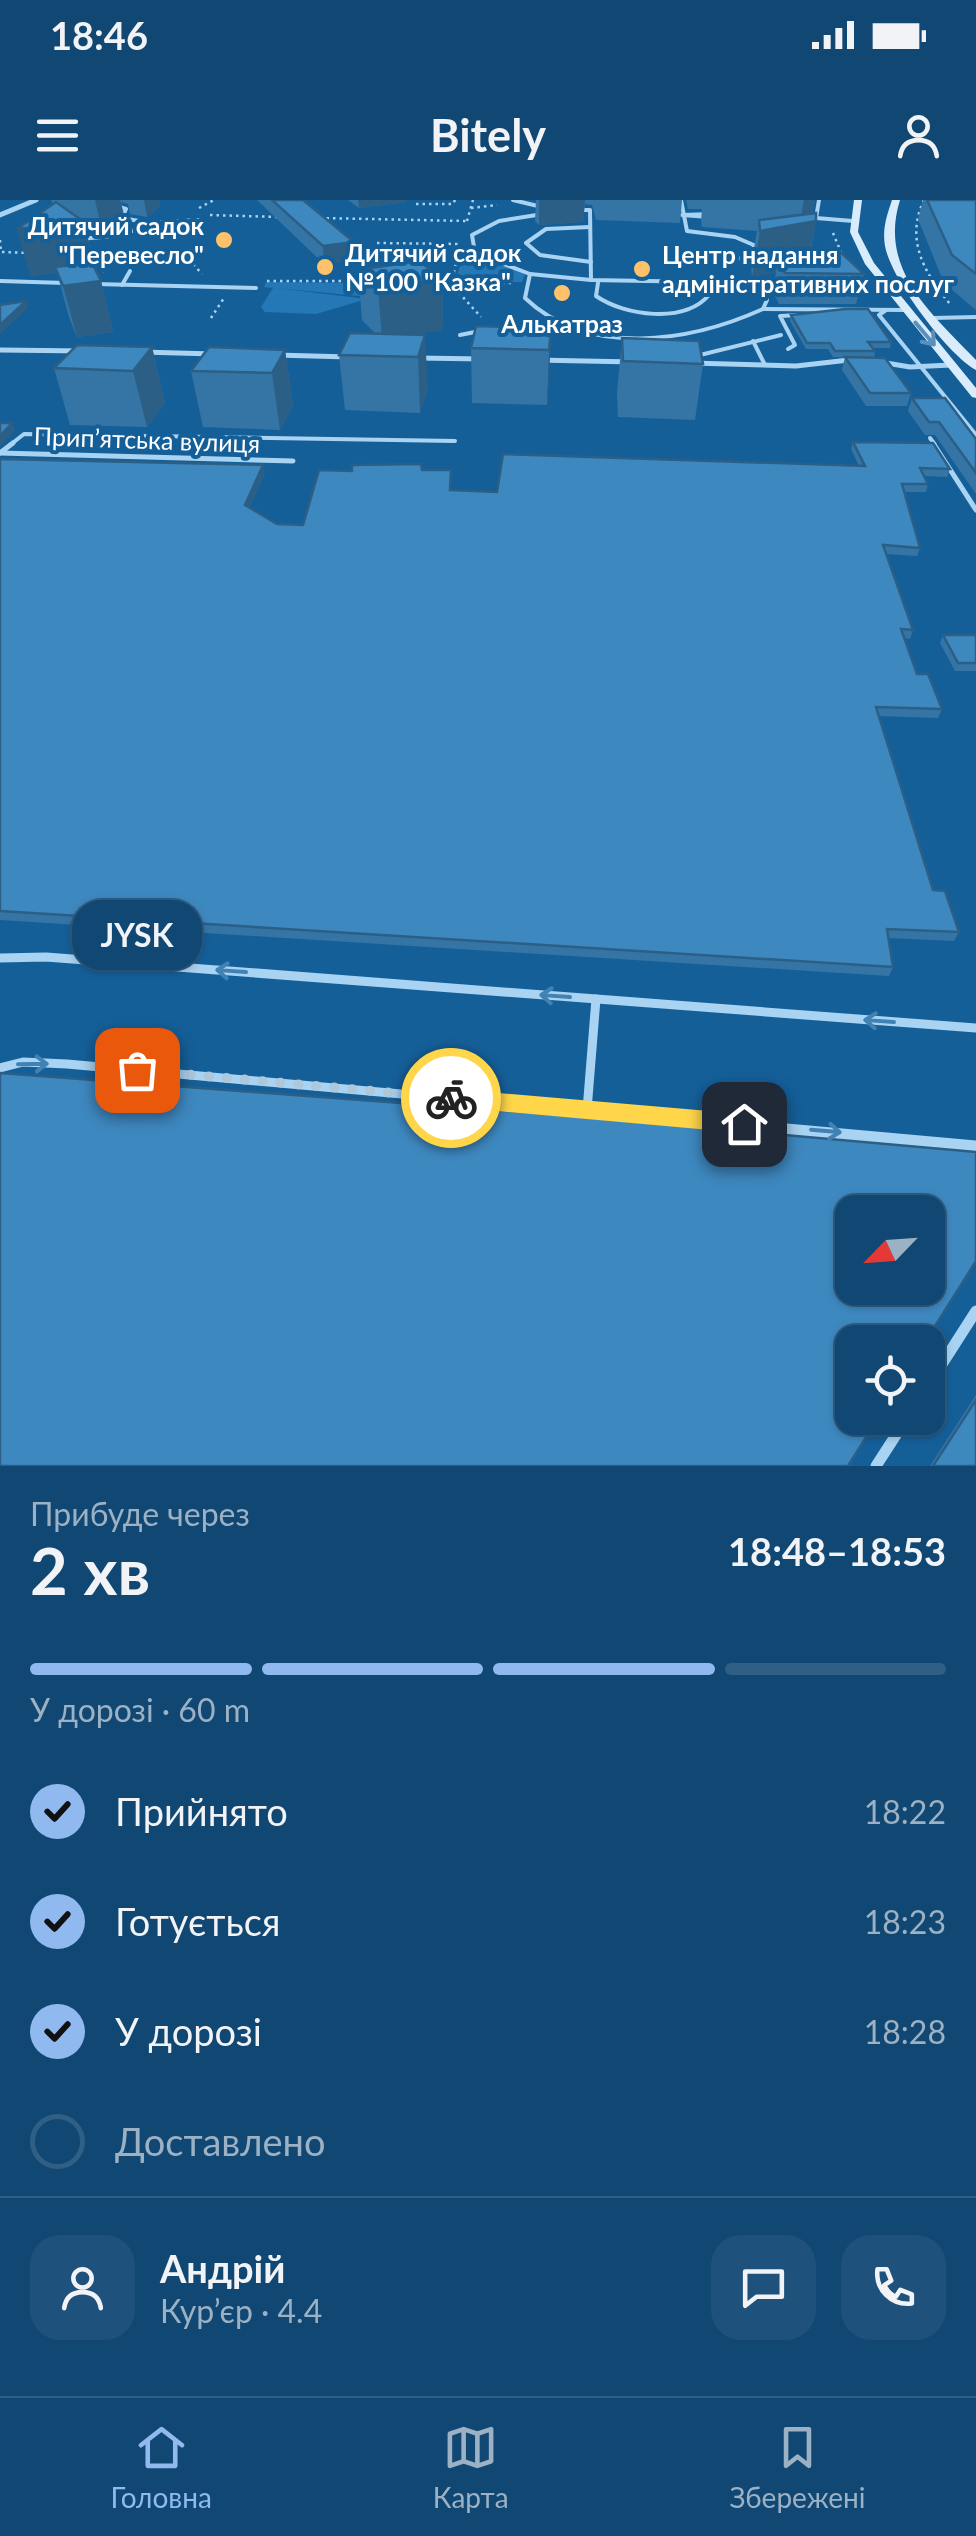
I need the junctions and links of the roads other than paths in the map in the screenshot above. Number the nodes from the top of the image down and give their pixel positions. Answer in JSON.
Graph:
{"nodes":[{"id":1,"x":36,"y":200,"type":"edge"},
{"id":2,"x":96,"y":200,"type":"edge"},
{"id":3,"x":512,"y":200,"type":"edge"},
{"id":4,"x":681,"y":200,"type":"edge"},
{"id":5,"x":819,"y":200,"type":"edge"},
{"id":6,"x":848,"y":200,"type":"edge"},
{"id":7,"x":858,"y":200,"type":"edge"},
{"id":8,"x":896,"y":200,"type":"edge"},
{"id":9,"x":563,"y":211,"type":"dead end"},
{"id":10,"x":0,"y":215,"type":"edge"},
{"id":11,"x":682,"y":215,"type":"junction"},
{"id":12,"x":716,"y":215,"type":"dead end"},
{"id":13,"x":198,"y":217,"type":"road end"},
{"id":14,"x":853,"y":221,"type":"junction"},
{"id":15,"x":150,"y":224,"type":"junction"},
{"id":16,"x":590,"y":227,"type":"junction"},
{"id":17,"x":76,"y":239,"type":"edge"},
{"id":18,"x":590,"y":262,"type":"junction"},
{"id":19,"x":699,"y":262,"type":"dead end"},
{"id":20,"x":28,"y":271,"type":"edge"},
{"id":21,"x":130,"y":271,"type":"dead end"},
{"id":22,"x":530,"y":274,"type":"junction"},
{"id":23,"x":792,"y":276,"type":"edge"},
{"id":24,"x":592,"y":280,"type":"junction"},
{"id":25,"x":0,"y":281,"type":"edge"},
{"id":26,"x":21,"y":282,"type":"junction"},
{"id":27,"x":72,"y":283,"type":"edge"},
{"id":28,"x":123,"y":283,"type":"junction"},
{"id":29,"x":761,"y":283,"type":"junction"},
{"id":30,"x":88,"y":284,"type":"edge"},
{"id":31,"x":598,"y":284,"type":"dead end"},
{"id":32,"x":706,"y":285,"type":"dead end"},
{"id":33,"x":257,"y":286,"type":"road end"},
{"id":34,"x":763,"y":309,"type":"junction"},
{"id":35,"x":848,"y":310,"type":"junction"},
{"id":36,"x":886,"y":310,"type":"junction"},
{"id":37,"x":906,"y":310,"type":"junction"},
{"id":38,"x":976,"y":317,"type":"edge"},
{"id":39,"x":933,"y":318,"type":"junction"},
{"id":40,"x":484,"y":331,"type":"edge"},
{"id":41,"x":460,"y":335,"type":"dead end"},
{"id":42,"x":781,"y":335,"type":"dead end"},
{"id":43,"x":752,"y":341,"type":"junction"},
{"id":44,"x":724,"y":347,"type":"junction"},
{"id":45,"x":788,"y":349,"type":"dead end"},
{"id":46,"x":0,"y":350,"type":"edge"},
{"id":47,"x":92,"y":351,"type":"edge"},
{"id":48,"x":132,"y":352,"type":"edge"},
{"id":49,"x":229,"y":354,"type":"edge"},
{"id":50,"x":263,"y":355,"type":"edge"},
{"id":51,"x":350,"y":356,"type":"edge"},
{"id":52,"x":405,"y":357,"type":"edge"},
{"id":53,"x":498,"y":359,"type":"edge"},
{"id":54,"x":518,"y":359,"type":"edge"},
{"id":55,"x":638,"y":362,"type":"edge"},
{"id":56,"x":677,"y":362,"type":"edge"},
{"id":57,"x":697,"y":363,"type":"junction"},
{"id":58,"x":731,"y":364,"type":"junction"},
{"id":59,"x":765,"y":365,"type":"junction"},
{"id":60,"x":950,"y":365,"type":"junction"},
{"id":61,"x":923,"y":367,"type":"junction"},
{"id":62,"x":976,"y":368,"type":"edge"},
{"id":63,"x":976,"y":396,"type":"edge"},
{"id":64,"x":976,"y":435,"type":"edge"},
{"id":65,"x":930,"y":438,"type":"edge"},
{"id":66,"x":455,"y":441,"type":"dead end"},
{"id":67,"x":0,"y":453,"type":"edge"},
{"id":68,"x":293,"y":462,"type":"dead end"},
{"id":69,"x":976,"y":510,"type":"edge"},
{"id":70,"x":0,"y":958,"type":"edge"},
{"id":71,"x":596,"y":999,"type":"junction"},
{"id":72,"x":976,"y":1028,"type":"edge"},
{"id":73,"x":0,"y":1068,"type":"edge"},
{"id":74,"x":587,"y":1110,"type":"junction"},
{"id":75,"x":976,"y":1146,"type":"edge"},
{"id":76,"x":976,"y":1311,"type":"edge"},
{"id":77,"x":945,"y":1359,"type":"edge"},
{"id":78,"x":896,"y":1435,"type":"edge"},
{"id":79,"x":876,"y":1466,"type":"edge"}],
"edges":[{"from":1,"to":10,"type":"street"},
{"from":2,"to":15,"type":"lane"},
{"from":3,"to":22,"type":"lane"},
{"from":4,"to":11,"type":"lane"},
{"from":5,"to":14,"type":"lane"},
{"from":6,"to":7,"type":"lane"},
{"from":7,"to":14,"type":"main road"},
{"from":8,"to":39,"type":"main road"},
{"from":9,"to":16,"type":"lane"},
{"from":11,"to":12,"type":"lane"},
{"from":11,"to":19,"type":"lane"},
{"from":13,"to":15,"type":"lane"},
{"from":14,"to":37,"type":"main road"},
{"from":15,"to":17,"type":"lane"},
{"from":16,"to":18,"type":"lane"},
{"from":16,"to":18,"type":"lane"},
{"from":18,"to":24,"type":"lane"},
{"from":20,"to":26,"type":"lane"},
{"from":21,"to":28,"type":"lane"},
{"from":22,"to":24,"type":"lane"},
{"from":22,"to":34,"type":"lane"},
{"from":23,"to":29,"type":"lane"},
{"from":24,"to":29,"type":"lane"},
{"from":25,"to":26,"type":"lane"},
{"from":26,"to":27,"type":"lane"},
{"from":28,"to":30,"type":"lane"},
{"from":28,"to":33,"type":"lane"},
{"from":29,"to":34,"type":"lane"},
{"from":31,"to":32,"type":"lane"},
{"from":34,"to":35,"type":"lane"},
{"from":35,"to":36,"type":"lane"},
{"from":35,"to":45,"type":"lane"},
{"from":36,"to":37,"type":"lane"},
{"from":36,"to":61,"type":"lane"},
{"from":37,"to":60,"type":"main road","one_way":true},
{"from":38,"to":39,"type":"lane"},
{"from":39,"to":62,"type":"main road"},
{"from":40,"to":41,"type":"lane"},
{"from":42,"to":43,"type":"lane"},
{"from":43,"to":44,"type":"lane"},
{"from":43,"to":59,"type":"lane"},
{"from":44,"to":57,"type":"lane"},
{"from":44,"to":58,"type":"lane"},
{"from":46,"to":47,"type":"street"},
{"from":48,"to":49,"type":"street"},
{"from":50,"to":51,"type":"street"},
{"from":52,"to":53,"type":"street"},
{"from":54,"to":55,"type":"street"},
{"from":56,"to":57,"type":"street"},
{"from":57,"to":58,"type":"street"},
{"from":58,"to":59,"type":"street"},
{"from":59,"to":61,"type":"street"},
{"from":60,"to":61,"type":"street"},
{"from":60,"to":63,"type":"main road"},
{"from":61,"to":64,"type":"lane"},
{"from":65,"to":69,"type":"lane"},
{"from":66,"to":67,"type":"lane"},
{"from":67,"to":68,"type":"lane","name":"Припʼятська вулиця"},
{"from":71,"to":70,"type":"lane","one_way":true},
{"from":72,"to":71,"type":"lane","one_way":true},
{"from":71,"to":74,"type":"lane"},
{"from":73,"to":74,"type":"lane","one_way":true},
{"from":74,"to":75,"type":"lane","one_way":true},
{"from":76,"to":77,"type":"lane"},
{"from":78,"to":79,"type":"lane"}]}
